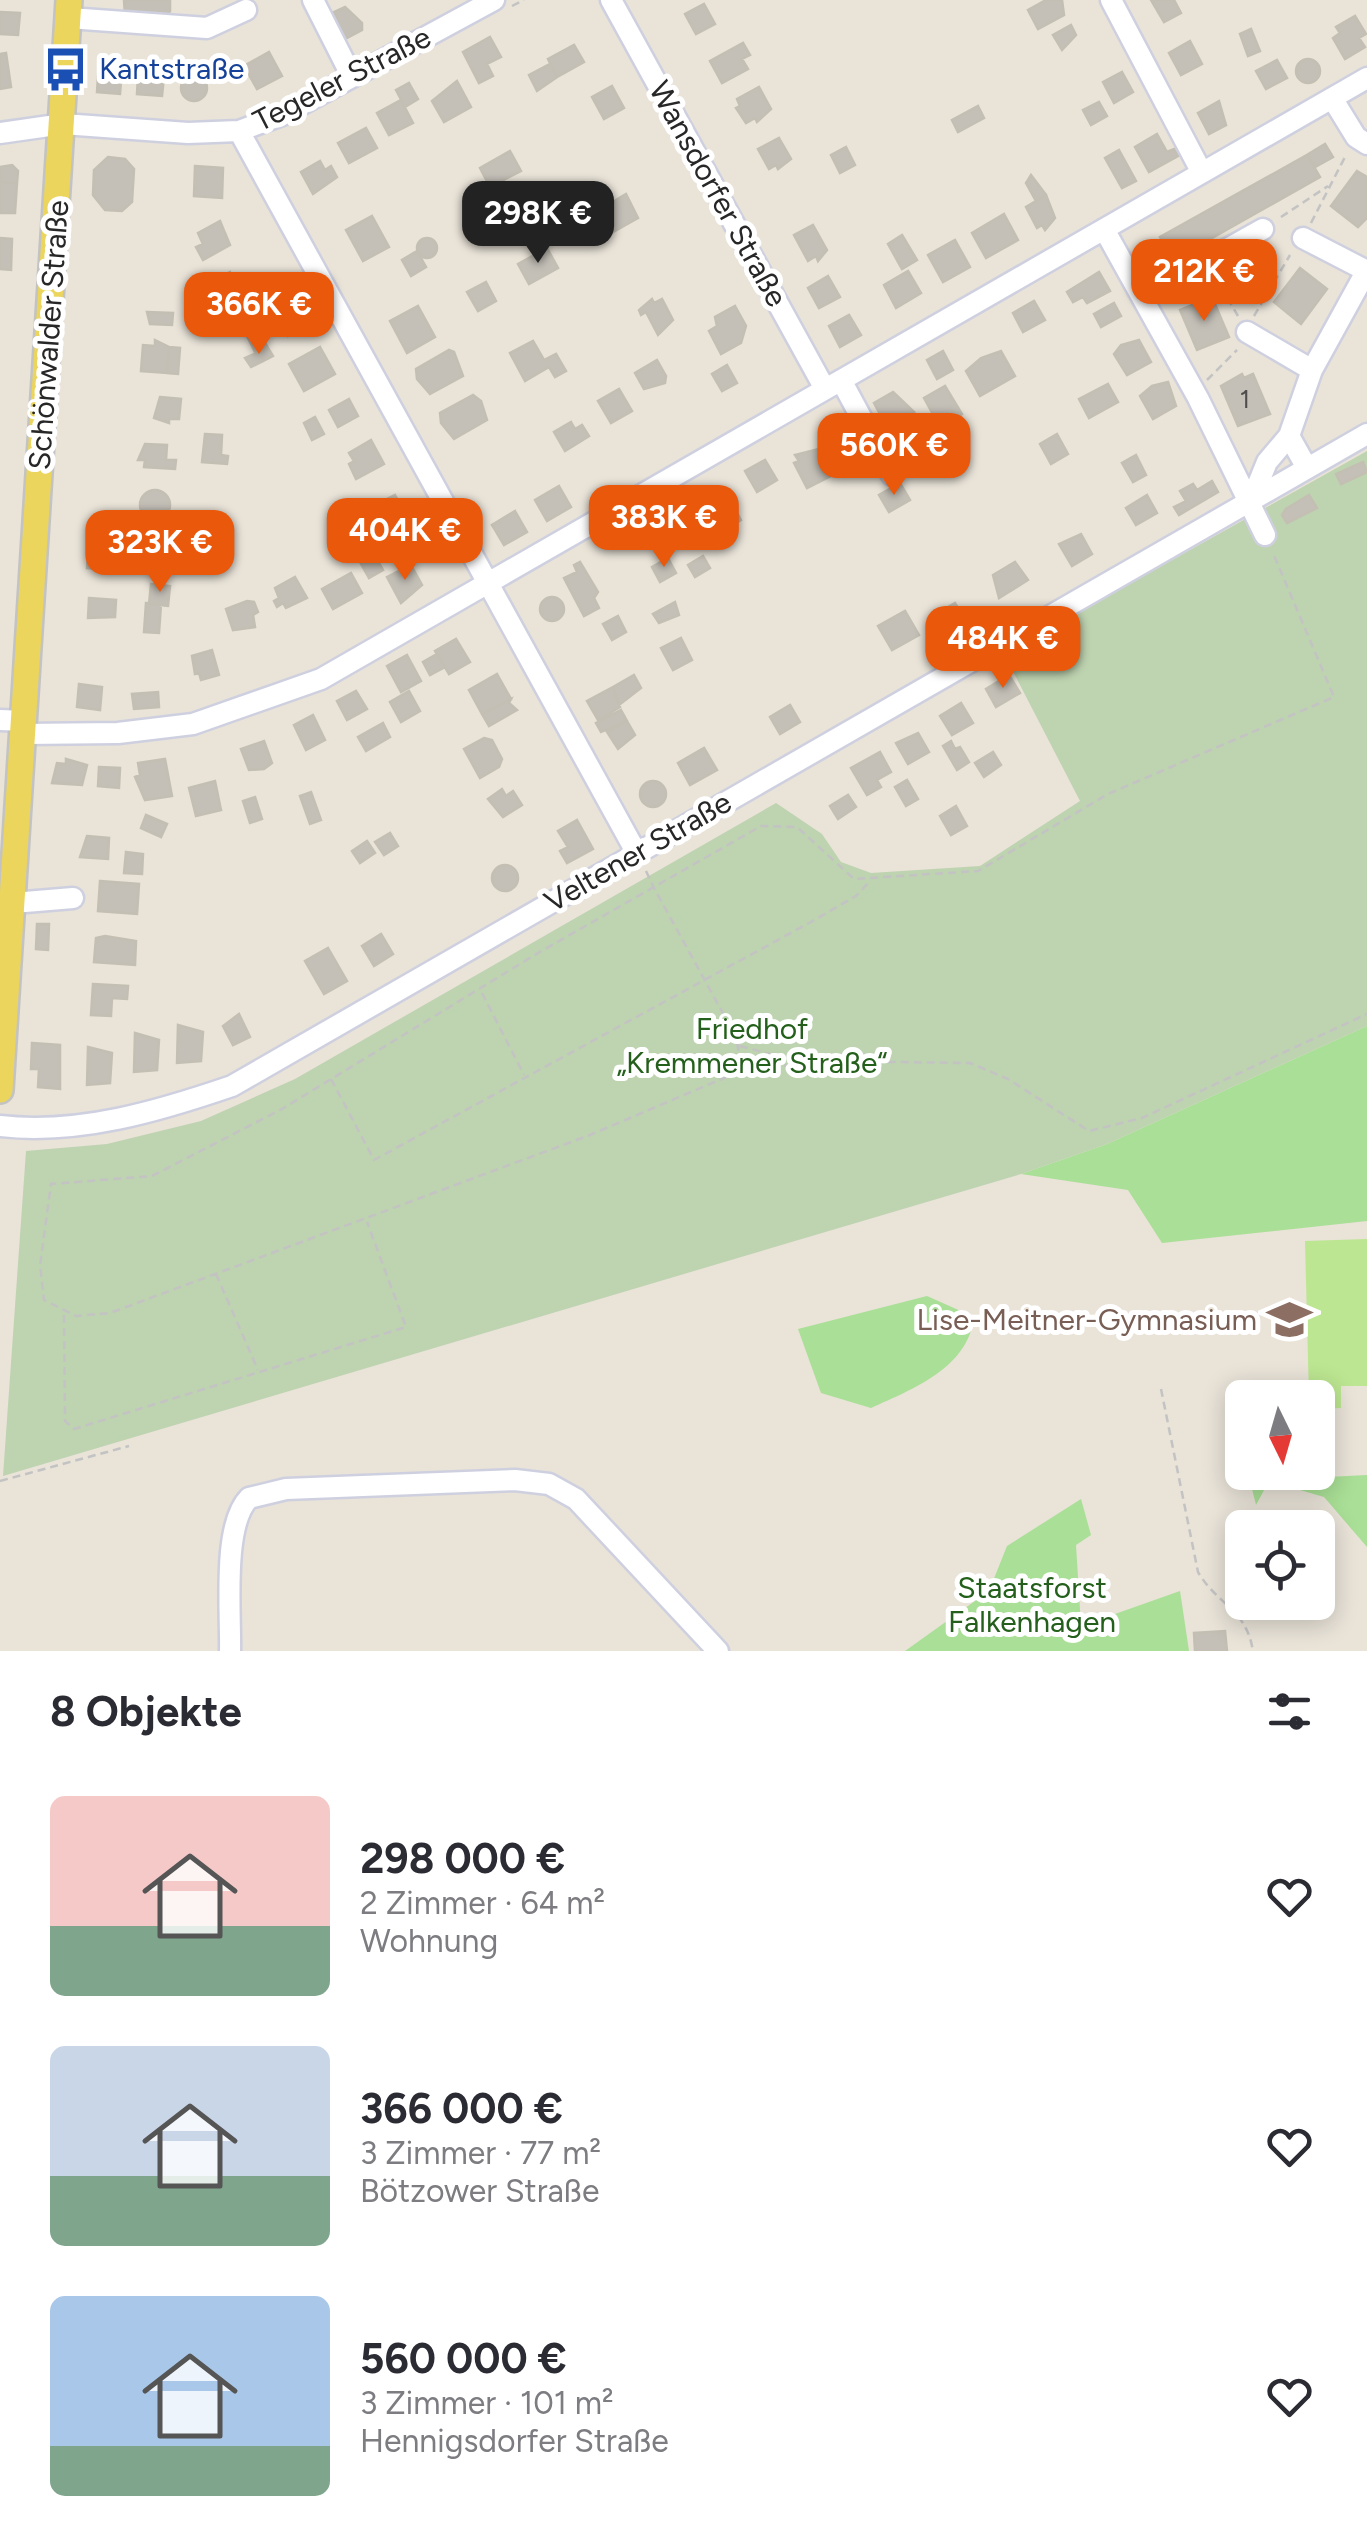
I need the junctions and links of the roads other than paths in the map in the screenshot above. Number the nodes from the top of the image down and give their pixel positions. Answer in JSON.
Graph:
{"nodes":[{"id":1,"x":313,"y":0,"type":"edge"},
{"id":2,"x":494,"y":0,"type":"edge"},
{"id":3,"x":611,"y":0,"type":"edge"},
{"id":4,"x":1111,"y":0,"type":"edge"},
{"id":5,"x":69,"y":9,"type":"edge"},
{"id":6,"x":246,"y":10,"type":"dead end"},
{"id":7,"x":352,"y":77,"type":"junction"},
{"id":8,"x":1367,"y":78,"type":"edge"},
{"id":9,"x":1332,"y":98,"type":"junction"},
{"id":10,"x":63,"y":124,"type":"junction"},
{"id":11,"x":239,"y":131,"type":"junction"},
{"id":12,"x":0,"y":133,"type":"edge"},
{"id":13,"x":1361,"y":141,"type":"edge"},
{"id":14,"x":1202,"y":171,"type":"junction"},
{"id":15,"x":1104,"y":228,"type":"junction"},
{"id":16,"x":1262,"y":229,"type":"road end"},
{"id":17,"x":1303,"y":238,"type":"road end"},
{"id":18,"x":1367,"y":271,"type":"edge"},
{"id":19,"x":1143,"y":296,"type":"junction"},
{"id":20,"x":1247,"y":332,"type":"road end"},
{"id":21,"x":1312,"y":370,"type":"junction"},
{"id":22,"x":833,"y":384,"type":"junction"},
{"id":23,"x":1367,"y":434,"type":"edge"},
{"id":24,"x":1289,"y":436,"type":"junction"},
{"id":25,"x":1307,"y":468,"type":"junction"},
{"id":26,"x":892,"y":475,"type":"dead end"},
{"id":27,"x":1251,"y":500,"type":"junction"},
{"id":28,"x":1265,"y":535,"type":"road end"},
{"id":29,"x":486,"y":582,"type":"junction"},
{"id":30,"x":16,"y":725,"type":"edge"},
{"id":31,"x":636,"y":852,"type":"junction"},
{"id":32,"x":74,"y":898,"type":"dead end"},
{"id":33,"x":13,"y":904,"type":"junction"},
{"id":34,"x":0,"y":1090,"type":"edge"},
{"id":35,"x":0,"y":1126,"type":"edge"},
{"id":36,"x":230,"y":1651,"type":"edge"},
{"id":37,"x":718,"y":1651,"type":"edge"}],
"edges":[{"from":1,"to":7,"type":"street"},
{"from":2,"to":7,"type":"street","name":"Tegeler Straße"},
{"from":3,"to":22,"type":"street","name":"Wansdorfer Straße"},
{"from":4,"to":14,"type":"street"},
{"from":5,"to":6,"type":"street"},
{"from":5,"to":10,"type":"main road","name":"Schönwalder Straße"},
{"from":7,"to":11,"type":"street","name":"Tegeler Straße"},
{"from":8,"to":9,"type":"street"},
{"from":9,"to":13,"type":"street"},
{"from":9,"to":14,"type":"street"},
{"from":10,"to":11,"type":"street","name":"Tegeler Straße"},
{"from":10,"to":12,"type":"street"},
{"from":10,"to":30,"type":"main road","name":"Schönwalder Straße"},
{"from":11,"to":29,"type":"street"},
{"from":14,"to":15,"type":"street"},
{"from":15,"to":19,"type":"street"},
{"from":15,"to":22,"type":"street"},
{"from":16,"to":19,"type":"street"},
{"from":17,"to":18,"type":"street"},
{"from":18,"to":21,"type":"street"},
{"from":19,"to":27,"type":"street"},
{"from":20,"to":21,"type":"street"},
{"from":21,"to":24,"type":"street"},
{"from":22,"to":26,"type":"street","name":"Wansdorfer Straße"},
{"from":22,"to":29,"type":"street"},
{"from":23,"to":25,"type":"street","name":"Veltener Straße"},
{"from":24,"to":25,"type":"street"},
{"from":24,"to":27,"type":"street"},
{"from":25,"to":27,"type":"street","name":"Veltener Straße"},
{"from":27,"to":28,"type":"street"},
{"from":27,"to":31,"type":"street","name":"Veltener Straße"},
{"from":29,"to":30,"type":"street"},
{"from":29,"to":31,"type":"street"},
{"from":30,"to":33,"type":"main road","name":"Schönwalder Straße"},
{"from":31,"to":35,"type":"street","name":"Veltener Straße"},
{"from":32,"to":33,"type":"street"},
{"from":33,"to":34,"type":"main road","name":"Schönwalder Straße"},
{"from":36,"to":37,"type":"street"}]}
